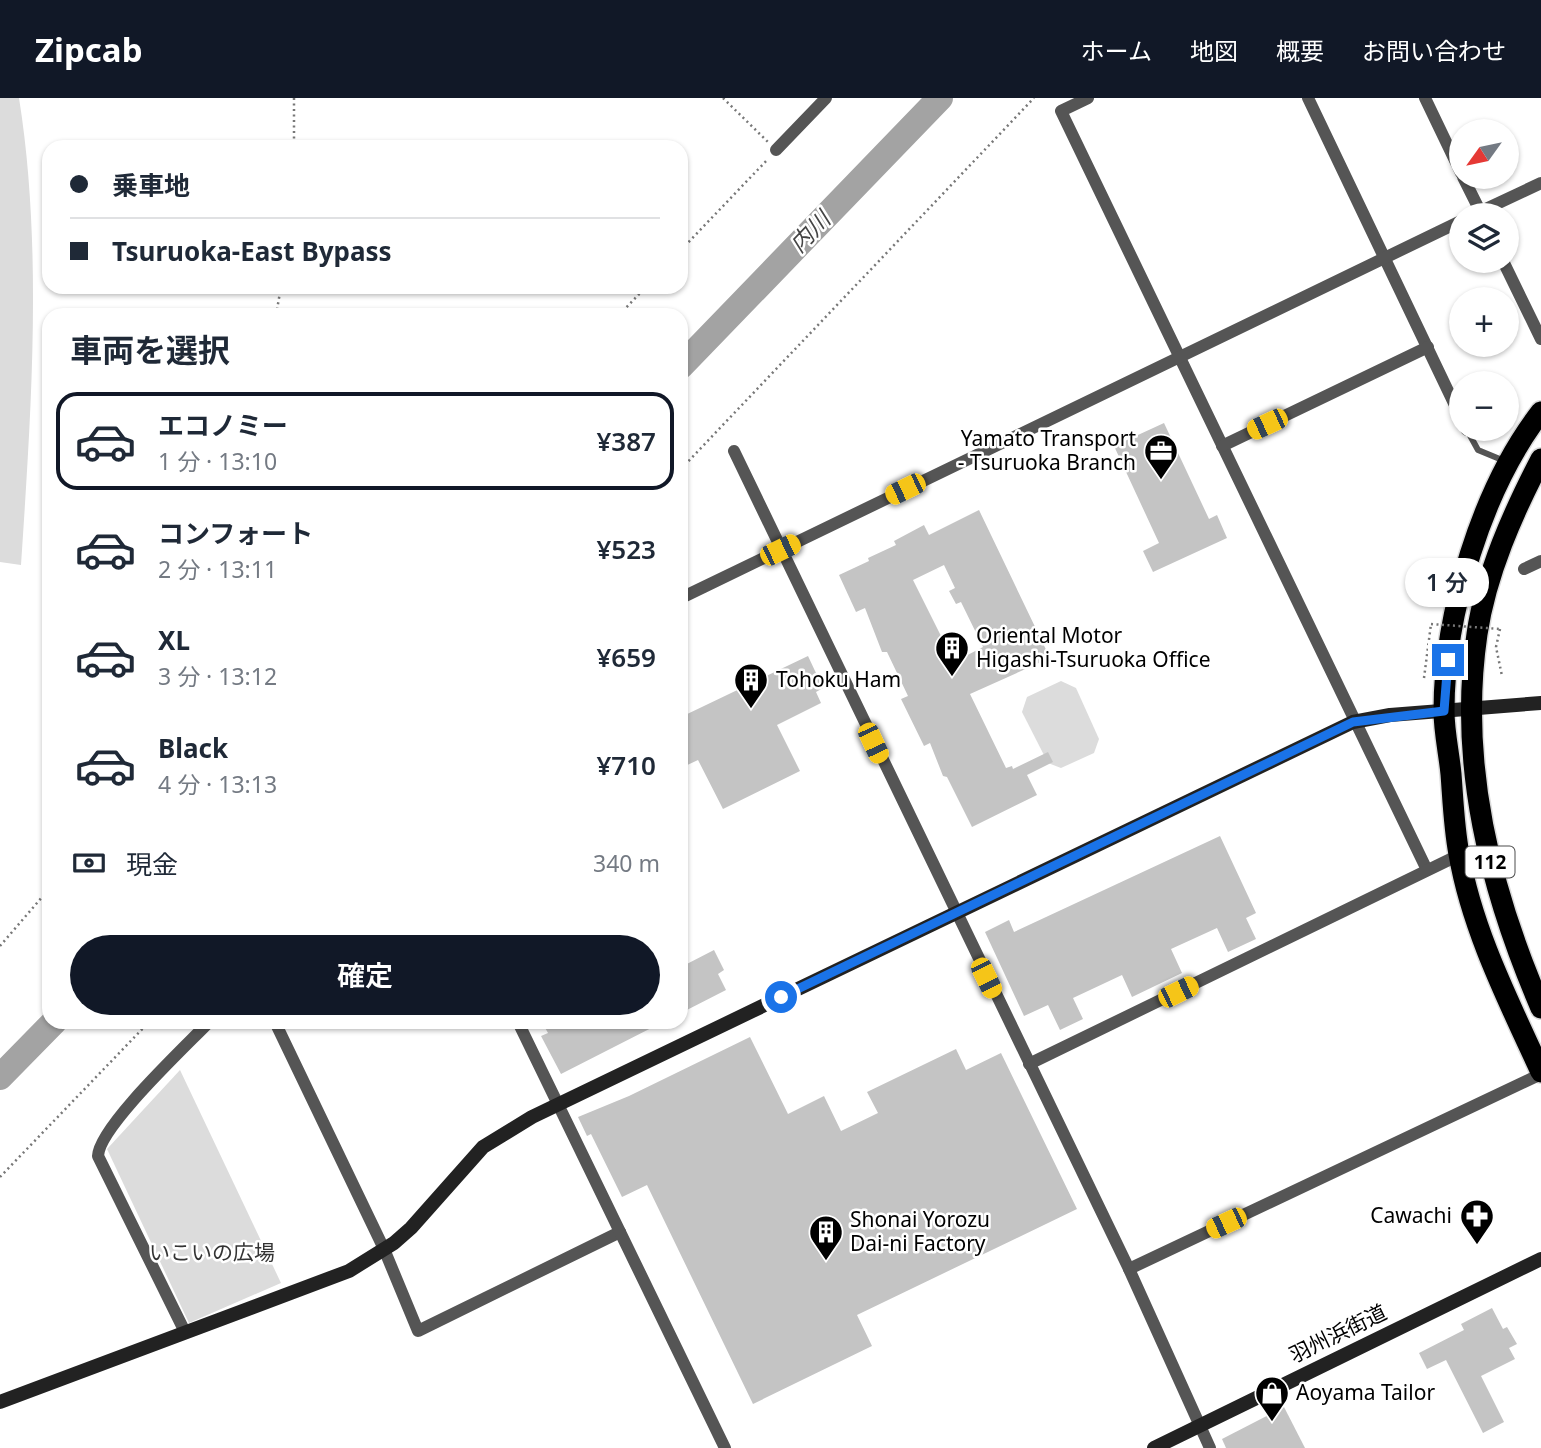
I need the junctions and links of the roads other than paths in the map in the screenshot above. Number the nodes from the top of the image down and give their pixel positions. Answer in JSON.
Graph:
{"nodes":[{"id":1,"x":826,"y":98,"type":"edge"},
{"id":2,"x":1088,"y":98,"type":"edge"},
{"id":3,"x":1308,"y":98,"type":"edge"},
{"id":4,"x":1425,"y":98,"type":"edge"},
{"id":5,"x":1449,"y":148,"type":"edge"},
{"id":6,"x":776,"y":150,"type":"road end"},
{"id":7,"x":1541,"y":183,"type":"edge"},
{"id":8,"x":1500,"y":203,"type":"edge"},
{"id":9,"x":1449,"y":227,"type":"edge"},
{"id":10,"x":1385,"y":258,"type":"junction"},
{"id":11,"x":1509,"y":273,"type":"edge"},
{"id":12,"x":1541,"y":339,"type":"edge"},
{"id":13,"x":1428,"y":347,"type":"junction"},
{"id":14,"x":1180,"y":356,"type":"junction"},
{"id":15,"x":1449,"y":392,"type":"edge"},
{"id":16,"x":1541,"y":412,"type":"edge"},
{"id":17,"x":1473,"y":441,"type":"edge"},
{"id":18,"x":1222,"y":446,"type":"junction"},
{"id":19,"x":734,"y":452,"type":"dead end"},
{"id":20,"x":1541,"y":459,"type":"edge"},
{"id":21,"x":1508,"y":463,"type":"junction"},
{"id":22,"x":780,"y":550,"type":"junction"},
{"id":23,"x":1541,"y":561,"type":"edge"},
{"id":24,"x":1524,"y":569,"type":"dead end"},
{"id":25,"x":688,"y":595,"type":"edge"},
{"id":26,"x":1541,"y":703,"type":"edge"},
{"id":27,"x":1473,"y":709,"type":"junction"},
{"id":28,"x":1444,"y":711,"type":"junction"},
{"id":29,"x":1353,"y":722,"type":"junction"},
{"id":30,"x":1459,"y":855,"type":"junction"},
{"id":31,"x":1427,"y":870,"type":"junction"},
{"id":32,"x":954,"y":913,"type":"junction"},
{"id":33,"x":1541,"y":1008,"type":"edge"},
{"id":34,"x":202,"y":1029,"type":"edge"},
{"id":35,"x":278,"y":1029,"type":"edge"},
{"id":36,"x":521,"y":1029,"type":"edge"},
{"id":37,"x":1029,"y":1064,"type":"junction"},
{"id":38,"x":1541,"y":1073,"type":"edge"},
{"id":39,"x":558,"y":1104,"type":"junction"},
{"id":40,"x":620,"y":1232,"type":"junction"},
{"id":41,"x":384,"y":1249,"type":"junction"},
{"id":42,"x":1541,"y":1259,"type":"edge"},
{"id":43,"x":1129,"y":1269,"type":"junction"},
{"id":44,"x":185,"y":1332,"type":"junction"},
{"id":45,"x":0,"y":1402,"type":"edge"},
{"id":46,"x":1199,"y":1426,"type":"junction"},
{"id":47,"x":725,"y":1448,"type":"edge"},
{"id":48,"x":1154,"y":1448,"type":"edge"},
{"id":49,"x":1210,"y":1448,"type":"edge"}],
"edges":[{"from":1,"to":6,"type":"street"},
{"from":2,"to":14,"type":"street"},
{"from":3,"to":10,"type":"street"},
{"from":4,"to":5,"type":"street"},
{"from":7,"to":8,"type":"street"},
{"from":9,"to":10,"type":"street"},
{"from":10,"to":13,"type":"street"},
{"from":10,"to":14,"type":"street"},
{"from":11,"to":12,"type":"street"},
{"from":13,"to":15,"type":"street"},
{"from":13,"to":18,"type":"street"},
{"from":14,"to":18,"type":"street"},
{"from":14,"to":22,"type":"street"},
{"from":16,"to":21,"type":"highway","number":"112"},
{"from":17,"to":21,"type":"lane"},
{"from":18,"to":29,"type":"street"},
{"from":19,"to":22,"type":"street"},
{"from":20,"to":27,"type":"highway","number":"112"},
{"from":21,"to":28,"type":"highway","number":"112"},
{"from":22,"to":25,"type":"street"},
{"from":22,"to":32,"type":"street"},
{"from":23,"to":24,"type":"street"},
{"from":26,"to":27,"type":"street"},
{"from":27,"to":28,"type":"street"},
{"from":27,"to":33,"type":"highway","number":"112"},
{"from":28,"to":29,"type":"street"},
{"from":28,"to":30,"type":"highway","number":"112"},
{"from":29,"to":31,"type":"street"},
{"from":29,"to":32,"type":"street"},
{"from":30,"to":31,"type":"street"},
{"from":30,"to":38,"type":"highway","number":"112"},
{"from":31,"to":37,"type":"street"},
{"from":32,"to":37,"type":"street"},
{"from":32,"to":39,"type":"street"},
{"from":34,"to":44,"type":"street"},
{"from":35,"to":41,"type":"street"},
{"from":36,"to":39,"type":"street"},
{"from":37,"to":43,"type":"street"},
{"from":38,"to":43,"type":"street"},
{"from":39,"to":40,"type":"street"},
{"from":39,"to":41,"type":"street"},
{"from":40,"to":41,"type":"street"},
{"from":40,"to":47,"type":"street"},
{"from":41,"to":44,"type":"street"},
{"from":42,"to":46,"type":"street","name":"羽州浜街道"},
{"from":43,"to":46,"type":"street"},
{"from":44,"to":45,"type":"street"},
{"from":46,"to":48,"type":"street","name":"羽州浜街道"},
{"from":46,"to":49,"type":"street"}]}
